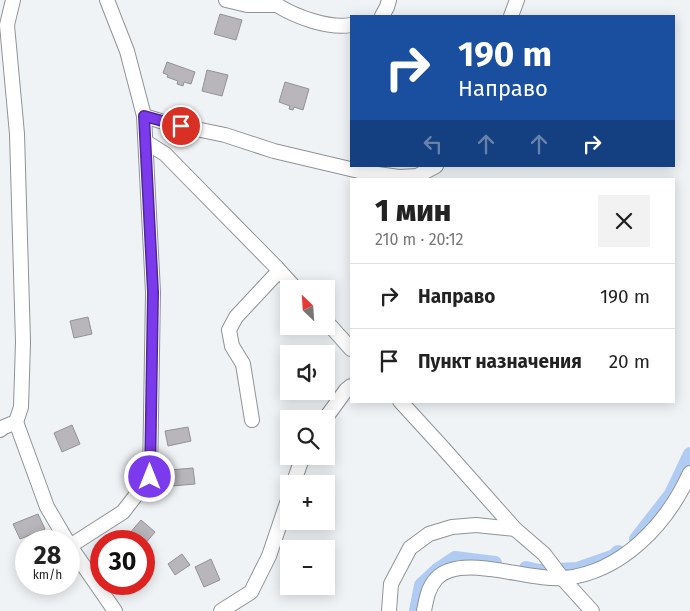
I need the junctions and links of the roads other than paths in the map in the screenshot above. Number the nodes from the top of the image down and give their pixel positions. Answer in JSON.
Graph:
{"nodes":[{"id":1,"x":13,"y":0,"type":"edge"},
{"id":2,"x":107,"y":0,"type":"edge"},
{"id":3,"x":226,"y":0,"type":"edge"},
{"id":4,"x":389,"y":0,"type":"edge"},
{"id":5,"x":517,"y":0,"type":"edge"},
{"id":6,"x":274,"y":3,"type":"edge"},
{"id":7,"x":383,"y":15,"type":"edge"},
{"id":8,"x":511,"y":15,"type":"edge"},
{"id":9,"x":350,"y":25,"type":"edge"},
{"id":10,"x":144,"y":116,"type":"junction"},
{"id":11,"x":146,"y":142,"type":"junction"},
{"id":12,"x":434,"y":167,"type":"edge"},
{"id":13,"x":276,"y":267,"type":"junction"},
{"id":14,"x":288,"y":280,"type":"edge"},
{"id":15,"x":335,"y":331,"type":"edge"},
{"id":16,"x":350,"y":347,"type":"edge"},
{"id":17,"x":350,"y":387,"type":"edge"},
{"id":18,"x":402,"y":403,"type":"edge"},
{"id":19,"x":331,"y":410,"type":"edge"},
{"id":20,"x":252,"y":420,"type":"dead end"},
{"id":21,"x":16,"y":422,"type":"junction"},
{"id":22,"x":0,"y":430,"type":"edge"},
{"id":23,"x":690,"y":473,"type":"edge"},
{"id":24,"x":280,"y":524,"type":"edge"},
{"id":25,"x":515,"y":529,"type":"junction"},
{"id":26,"x":60,"y":530,"type":"edge"},
{"id":27,"x":80,"y":537,"type":"edge"},
{"id":28,"x":80,"y":561,"type":"edge"},
{"id":29,"x":558,"y":572,"type":"junction"},
{"id":30,"x":115,"y":611,"type":"edge"},
{"id":31,"x":221,"y":611,"type":"edge"},
{"id":32,"x":389,"y":611,"type":"edge"},
{"id":33,"x":424,"y":611,"type":"edge"},
{"id":34,"x":592,"y":611,"type":"edge"}],
"edges":[{"from":1,"to":21,"type":"street"},
{"from":2,"to":10,"type":"street"},
{"from":3,"to":6,"type":"street"},
{"from":4,"to":7,"type":"street"},
{"from":5,"to":8,"type":"street"},
{"from":6,"to":9,"type":"street"},
{"from":10,"to":11,"type":"street"},
{"from":10,"to":12,"type":"street"},
{"from":11,"to":13,"type":"street"},
{"from":11,"to":27,"type":"street"},
{"from":13,"to":14,"type":"street"},
{"from":13,"to":20,"type":"street"},
{"from":15,"to":16,"type":"street"},
{"from":17,"to":19,"type":"street"},
{"from":18,"to":25,"type":"street"},
{"from":21,"to":22,"type":"street"},
{"from":21,"to":26,"type":"street"},
{"from":23,"to":29,"type":"street"},
{"from":24,"to":31,"type":"street"},
{"from":25,"to":29,"type":"street"},
{"from":25,"to":32,"type":"street"},
{"from":28,"to":30,"type":"street"},
{"from":29,"to":33,"type":"street"},
{"from":29,"to":34,"type":"street"}]}
